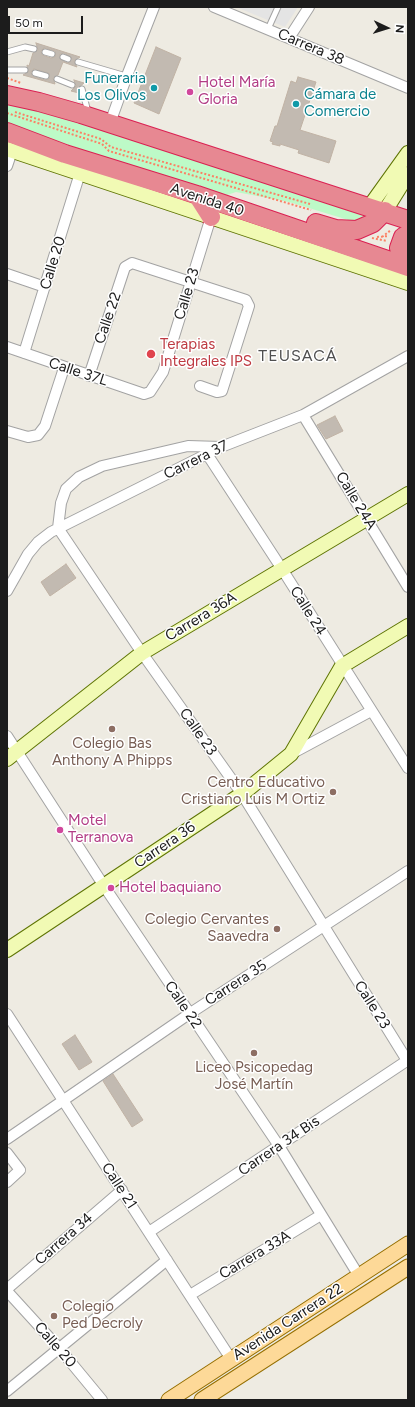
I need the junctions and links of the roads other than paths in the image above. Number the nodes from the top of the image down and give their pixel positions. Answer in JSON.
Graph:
{"nodes":[{"id":1,"x":154,"y":7,"type":"edge"},
{"id":2,"x":214,"y":7,"type":"edge"},
{"id":3,"x":278,"y":7,"type":"edge"},
{"id":4,"x":309,"y":7,"type":"edge"},
{"id":5,"x":268,"y":29,"type":"junction"},
{"id":6,"x":289,"y":38,"type":"junction"},
{"id":7,"x":34,"y":49,"type":"dead end"},
{"id":8,"x":7,"y":52,"type":"edge"},
{"id":9,"x":45,"y":52,"type":"dead end"},
{"id":10,"x":52,"y":54,"type":"dead end"},
{"id":11,"x":78,"y":62,"type":"dead end"},
{"id":12,"x":7,"y":70,"type":"edge"},
{"id":13,"x":25,"y":70,"type":"dead end"},
{"id":14,"x":35,"y":73,"type":"dead end"},
{"id":15,"x":46,"y":76,"type":"dead end"},
{"id":16,"x":126,"y":76,"type":"junction"},
{"id":17,"x":57,"y":80,"type":"dead end"},
{"id":18,"x":72,"y":85,"type":"dead end"},
{"id":19,"x":408,"y":88,"type":"edge"},
{"id":20,"x":82,"y":89,"type":"dead end"},
{"id":21,"x":7,"y":91,"type":"edge"},
{"id":22,"x":7,"y":95,"type":"edge"},
{"id":23,"x":38,"y":102,"type":"junction"},
{"id":24,"x":89,"y":117,"type":"junction"},
{"id":25,"x":110,"y":123,"type":"junction"},
{"id":26,"x":7,"y":132,"type":"edge"},
{"id":27,"x":9,"y":146,"type":"edge"},
{"id":28,"x":408,"y":153,"type":"edge"},
{"id":29,"x":65,"y":154,"type":"junction"},
{"id":30,"x":7,"y":166,"type":"edge"},
{"id":31,"x":80,"y":173,"type":"junction"},
{"id":32,"x":408,"y":174,"type":"edge"},
{"id":33,"x":197,"y":195,"type":"junction"},
{"id":34,"x":377,"y":209,"type":"junction"},
{"id":35,"x":241,"y":211,"type":"junction"},
{"id":36,"x":211,"y":216,"type":"junction"},
{"id":37,"x":405,"y":230,"type":"edge"},
{"id":38,"x":408,"y":258,"type":"edge"},
{"id":39,"x":408,"y":267,"type":"edge"},
{"id":40,"x":7,"y":274,"type":"edge"},
{"id":41,"x":190,"y":281,"type":"junction"},
{"id":42,"x":408,"y":283,"type":"edge"},
{"id":43,"x":46,"y":287,"type":"junction"},
{"id":44,"x":7,"y":347,"type":"edge"},
{"id":45,"x":24,"y":353,"type":"junction"},
{"id":46,"x":408,"y":356,"type":"edge"},
{"id":47,"x":64,"y":368,"type":"junction"},
{"id":48,"x":89,"y":376,"type":"junction"},
{"id":49,"x":200,"y":386,"type":"dead end"},
{"id":50,"x":150,"y":392,"type":"joint"},
{"id":51,"x":304,"y":415,"type":"junction"},
{"id":52,"x":7,"y":431,"type":"edge"},
{"id":53,"x":221,"y":446,"type":"junction"},
{"id":54,"x":207,"y":454,"type":"junction"},
{"id":55,"x":408,"y":494,"type":"edge"},
{"id":56,"x":367,"y":518,"type":"junction"},
{"id":57,"x":58,"y":528,"type":"junction"},
{"id":58,"x":282,"y":569,"type":"junction"},
{"id":59,"x":408,"y":587,"type":"edge"},
{"id":60,"x":7,"y":591,"type":"edge"},
{"id":61,"x":408,"y":626,"type":"edge"},
{"id":62,"x":142,"y":653,"type":"junction"},
{"id":63,"x":342,"y":666,"type":"junction"},
{"id":64,"x":371,"y":711,"type":"junction"},
{"id":65,"x":7,"y":736,"type":"edge"},
{"id":66,"x":291,"y":754,"type":"junction"},
{"id":67,"x":12,"y":756,"type":"edge"},
{"id":68,"x":408,"y":768,"type":"edge"},
{"id":69,"x":242,"y":794,"type":"junction"},
{"id":70,"x":408,"y":871,"type":"edge"},
{"id":71,"x":104,"y":886,"type":"junction"},
{"id":72,"x":323,"y":926,"type":"junction"},
{"id":73,"x":7,"y":950,"type":"edge"},
{"id":74,"x":7,"y":1014,"type":"edge"},
{"id":75,"x":189,"y":1014,"type":"junction"},
{"id":76,"x":408,"y":1061,"type":"edge"},
{"id":77,"x":63,"y":1101,"type":"junction"},
{"id":78,"x":7,"y":1138,"type":"edge"},
{"id":79,"x":279,"y":1146,"type":"junction"},
{"id":80,"x":7,"y":1153,"type":"edge"},
{"id":81,"x":7,"y":1182,"type":"edge"},
{"id":82,"x":122,"y":1190,"type":"junction"},
{"id":83,"x":321,"y":1215,"type":"junction"},
{"id":84,"x":149,"y":1232,"type":"junction"},
{"id":85,"x":408,"y":1244,"type":"edge"},
{"id":86,"x":167,"y":1260,"type":"junction"},
{"id":87,"x":408,"y":1267,"type":"edge"},
{"id":88,"x":359,"y":1276,"type":"junction"},
{"id":89,"x":7,"y":1290,"type":"edge"},
{"id":90,"x":190,"y":1295,"type":"junction"},
{"id":91,"x":59,"y":1348,"type":"junction"},
{"id":92,"x":231,"y":1359,"type":"junction"},
{"id":93,"x":7,"y":1391,"type":"edge"},
{"id":94,"x":102,"y":1400,"type":"edge"},
{"id":95,"x":169,"y":1400,"type":"edge"},
{"id":96,"x":202,"y":1400,"type":"edge"}],
"edges":[{"from":1,"to":16,"type":"street"},
{"from":2,"to":5,"type":"street","name":"Carrera 38"},
{"from":3,"to":5,"type":"lane"},
{"from":4,"to":6,"type":"street"},
{"from":5,"to":6,"type":"street","name":"Carrera 38"},
{"from":6,"to":19,"type":"street","name":"Carrera 38"},
{"from":7,"to":8,"type":"lane"},
{"from":9,"to":10,"type":"lane"},
{"from":11,"to":16,"type":"lane"},
{"from":12,"to":13,"type":"lane"},
{"from":14,"to":15,"type":"lane"},
{"from":16,"to":25,"type":"street"},
{"from":17,"to":18,"type":"lane"},
{"from":20,"to":24,"type":"lane"},
{"from":21,"to":23,"type":"highway"},
{"from":22,"to":23,"type":"highway"},
{"from":23,"to":24,"type":"highway"},
{"from":24,"to":25,"type":"highway"},
{"from":25,"to":34,"type":"highway"},
{"from":26,"to":29,"type":"highway","name":"Avenida 40"},
{"from":27,"to":29,"type":"highway"},
{"from":27,"to":30,"type":"street"},
{"from":27,"to":31,"type":"street","name":"Avenida 40"},
{"from":28,"to":34,"type":"street"},
{"from":29,"to":33,"type":"highway","name":"Avenida 40"},
{"from":31,"to":36,"type":"street","name":"Avenida 40"},
{"from":31,"to":43,"type":"street","name":"Calle 20"},
{"from":32,"to":34,"type":"street"},
{"from":33,"to":35,"type":"highway","name":"Avenida 40"},
{"from":33,"to":36,"type":"highway"},
{"from":34,"to":35,"type":"highway"},
{"from":34,"to":37,"type":"highway"},
{"from":35,"to":39,"type":"highway","name":"Avenida 40"},
{"from":36,"to":41,"type":"street","name":"Calle 23"},
{"from":36,"to":42,"type":"street","name":"Avenida 40"},
{"from":37,"to":38,"type":"highway"},
{"from":40,"to":43,"type":"street"},
{"from":41,"to":48,"type":"street","name":"Calle 22"},
{"from":41,"to":49,"type":"street"},
{"from":41,"to":50,"type":"street","name":"Calle 23"},
{"from":43,"to":45,"type":"street","name":"Calle 20"},
{"from":44,"to":45,"type":"street","name":"Calle 37L"},
{"from":45,"to":47,"type":"street","name":"Calle 37L"},
{"from":46,"to":51,"type":"street","name":"Carrera 37"},
{"from":47,"to":48,"type":"street","name":"Calle 37L"},
{"from":47,"to":52,"type":"street"},
{"from":48,"to":50,"type":"street","name":"Calle 37L"},
{"from":51,"to":53,"type":"street","name":"Carrera 37"},
{"from":51,"to":56,"type":"street","name":"Calle 24A"},
{"from":53,"to":54,"type":"street","name":"Carrera 37"},
{"from":53,"to":57,"type":"street"},
{"from":54,"to":57,"type":"street","name":"Carrera 37"},
{"from":54,"to":58,"type":"street","name":"Calle 24"},
{"from":55,"to":56,"type":"street","name":"Carrera 36A"},
{"from":56,"to":58,"type":"street","name":"Carrera 36A"},
{"from":56,"to":59,"type":"street","name":"Calle 24A"},
{"from":57,"to":60,"type":"street","name":"Carrera 37"},
{"from":57,"to":62,"type":"street","name":"Calle 23"},
{"from":58,"to":62,"type":"street","name":"Carrera 36A"},
{"from":58,"to":63,"type":"street","name":"Calle 24"},
{"from":61,"to":63,"type":"street","name":"Carrera 36"},
{"from":62,"to":67,"type":"street","name":"Carrera 36A"},
{"from":62,"to":69,"type":"street","name":"Calle 23"},
{"from":63,"to":64,"type":"street","name":"Calle 24"},
{"from":63,"to":66,"type":"street","name":"Carrera 36"},
{"from":64,"to":66,"type":"street"},
{"from":64,"to":68,"type":"street","name":"Calle 24"},
{"from":65,"to":67,"type":"street","name":"Calle 22"},
{"from":66,"to":69,"type":"street","name":"Carrera 36"},
{"from":67,"to":71,"type":"street","name":"Calle 22"},
{"from":69,"to":71,"type":"street","name":"Carrera 36"},
{"from":69,"to":72,"type":"street","name":"Calle 23"},
{"from":70,"to":72,"type":"street","name":"Carrera 35"},
{"from":71,"to":73,"type":"street","name":"Carrera 36"},
{"from":71,"to":75,"type":"street","name":"Calle 22"},
{"from":72,"to":75,"type":"street","name":"Carrera 35"},
{"from":72,"to":76,"type":"street","name":"Calle 23"},
{"from":74,"to":77,"type":"street","name":"Calle 21"},
{"from":75,"to":77,"type":"street","name":"Carrera 35"},
{"from":75,"to":79,"type":"street","name":"Calle 22"},
{"from":76,"to":79,"type":"street","name":"Carrera 34 Bis"},
{"from":77,"to":78,"type":"street","name":"Carrera 35"},
{"from":77,"to":82,"type":"street","name":"Calle 21"},
{"from":79,"to":83,"type":"street","name":"Calle 22"},
{"from":79,"to":84,"type":"street","name":"Carrera 34 Bis"},
{"from":80,"to":81,"type":"street"},
{"from":82,"to":84,"type":"street","name":"Calle 21"},
{"from":82,"to":89,"type":"street","name":"Carrera 34"},
{"from":83,"to":88,"type":"street","name":"Calle 22"},
{"from":83,"to":90,"type":"street","name":"Carrera 33A"},
{"from":84,"to":86,"type":"street","name":"Calle 21"},
{"from":85,"to":88,"type":"main road","name":"Avenida Carrera 22"},
{"from":86,"to":90,"type":"street","name":"Calle 21"},
{"from":86,"to":91,"type":"street"},
{"from":87,"to":96,"type":"main road","name":"Avenida Carrera 22"},
{"from":88,"to":92,"type":"main road","name":"Avenida Carrera 22"},
{"from":89,"to":91,"type":"street","name":"Calle 20"},
{"from":90,"to":92,"type":"street","name":"Calle 21"},
{"from":91,"to":93,"type":"street"},
{"from":91,"to":94,"type":"street","name":"Calle 20"},
{"from":92,"to":95,"type":"main road","name":"Avenida Carrera 22"}]}
